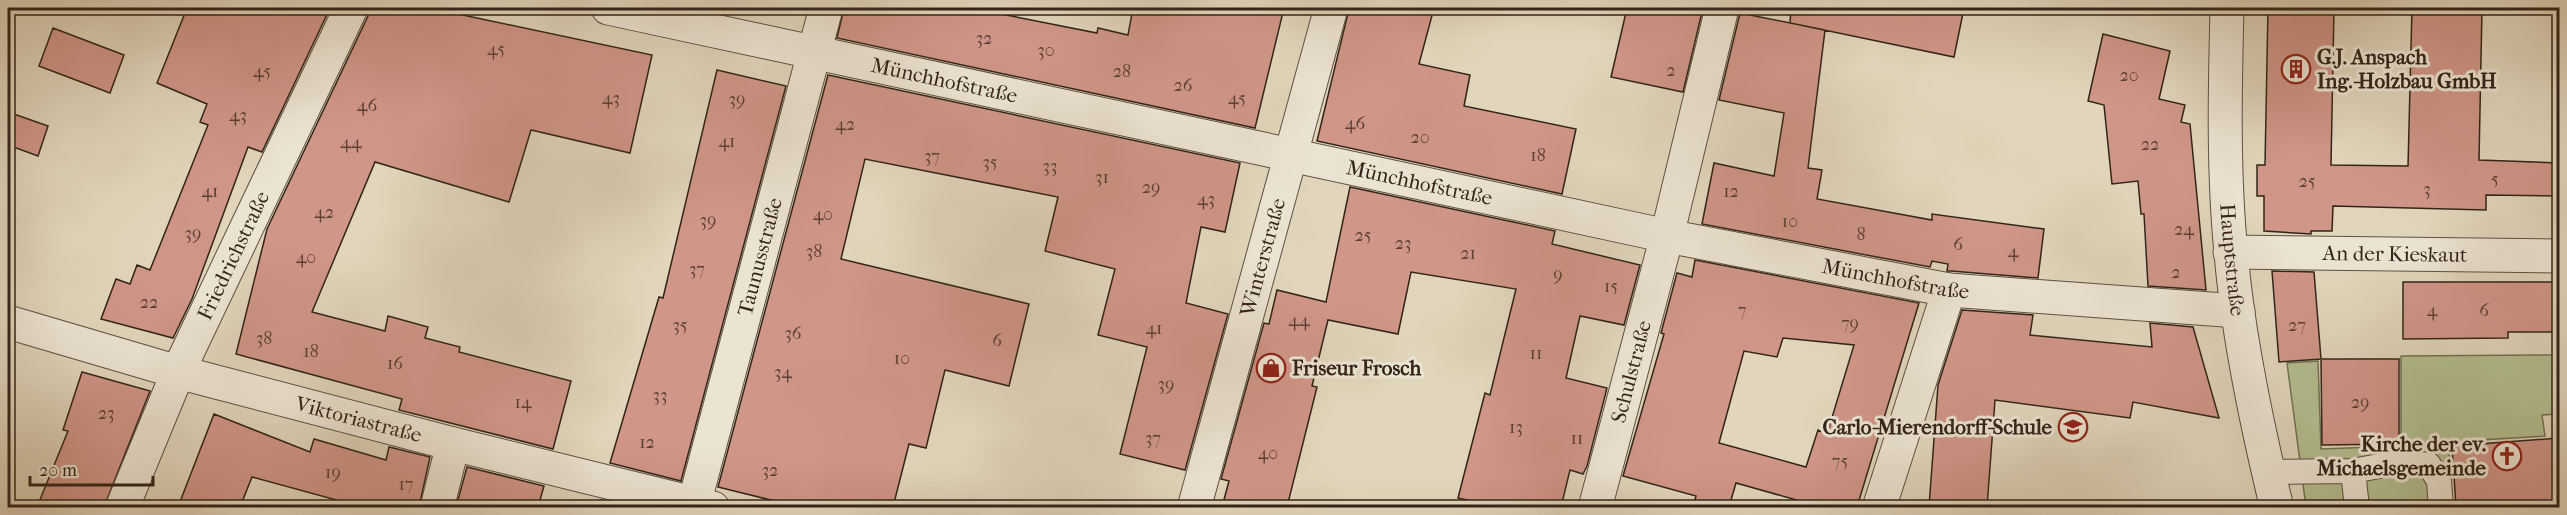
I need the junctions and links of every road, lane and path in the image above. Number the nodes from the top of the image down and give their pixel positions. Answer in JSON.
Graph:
{"nodes":[{"id":1,"x":351,"y":8,"type":"edge"},
{"id":2,"x":608,"y":8,"type":"edge"},
{"id":3,"x":826,"y":8,"type":"edge"},
{"id":4,"x":1331,"y":8,"type":"edge"},
{"id":5,"x":1722,"y":8,"type":"edge"},
{"id":6,"x":2227,"y":8,"type":"edge"},
{"id":7,"x":813,"y":52,"type":"junction"},
{"id":8,"x":1291,"y":154,"type":"junction"},
{"id":9,"x":1667,"y":236,"type":"junction"},
{"id":10,"x":2230,"y":252,"type":"junction"},
{"id":11,"x":2559,"y":256,"type":"edge"},
{"id":12,"x":1949,"y":290,"type":"junction"},
{"id":13,"x":2238,"y":311,"type":"junction"},
{"id":14,"x":8,"y":322,"type":"edge"},
{"id":15,"x":178,"y":372,"type":"junction"},
{"id":16,"x":453,"y":444,"type":"junction"},
{"id":17,"x":2353,"y":471,"type":"junction"},
{"id":18,"x":2269,"y":472,"type":"junction"},
{"id":19,"x":700,"y":506,"type":"edge"},
{"id":20,"x":122,"y":507,"type":"edge"},
{"id":21,"x":437,"y":507,"type":"edge"},
{"id":22,"x":1194,"y":507,"type":"edge"},
{"id":23,"x":1595,"y":507,"type":"edge"},
{"id":24,"x":1879,"y":507,"type":"edge"},
{"id":25,"x":2277,"y":507,"type":"edge"},
{"id":26,"x":2357,"y":507,"type":"edge"},
{"id":27,"x":2441,"y":507,"type":"edge"}],
"edges":[{"from":1,"to":15,"type":"street","name":"Friedrichstraße"},
{"from":2,"to":7,"type":"street","name":"Münchhofstraße"},
{"from":3,"to":7,"type":"street","name":"Taunusstraße"},
{"from":4,"to":8,"type":"street","name":"Winterstraße"},
{"from":5,"to":9,"type":"street","name":"Schulstraße"},
{"from":6,"to":10,"type":"street","name":"Hauptstraße"},
{"from":7,"to":8,"type":"street","name":"Münchhofstraße"},
{"from":7,"to":19,"type":"street","name":"Taunusstraße"},
{"from":8,"to":9,"type":"street","name":"Münchhofstraße"},
{"from":8,"to":22,"type":"street","name":"Winterstraße"},
{"from":9,"to":12,"type":"street","name":"Münchhofstraße"},
{"from":9,"to":23,"type":"street","name":"Schulstraße"},
{"from":10,"to":11,"type":"street","name":"An der Kieskaut"},
{"from":10,"to":13,"type":"street","name":"Hauptstraße"},
{"from":12,"to":13,"type":"street","name":"Münchhofstraße"},
{"from":12,"to":24,"type":"street"},
{"from":13,"to":18,"type":"street","name":"Hauptstraße"},
{"from":14,"to":15,"type":"street","name":"Viktoriastraße"},
{"from":15,"to":16,"type":"street","name":"Viktoriastraße"},
{"from":15,"to":20,"type":"street","name":"Friedrichstraße"},
{"from":16,"to":19,"type":"street","name":"Viktoriastraße"},
{"from":16,"to":21,"type":"street"},
{"from":17,"to":18,"type":"lane"},
{"from":17,"to":26,"type":"lane"},
{"from":17,"to":27,"type":"lane"},
{"from":18,"to":25,"type":"street","name":"Hauptstraße"}]}
